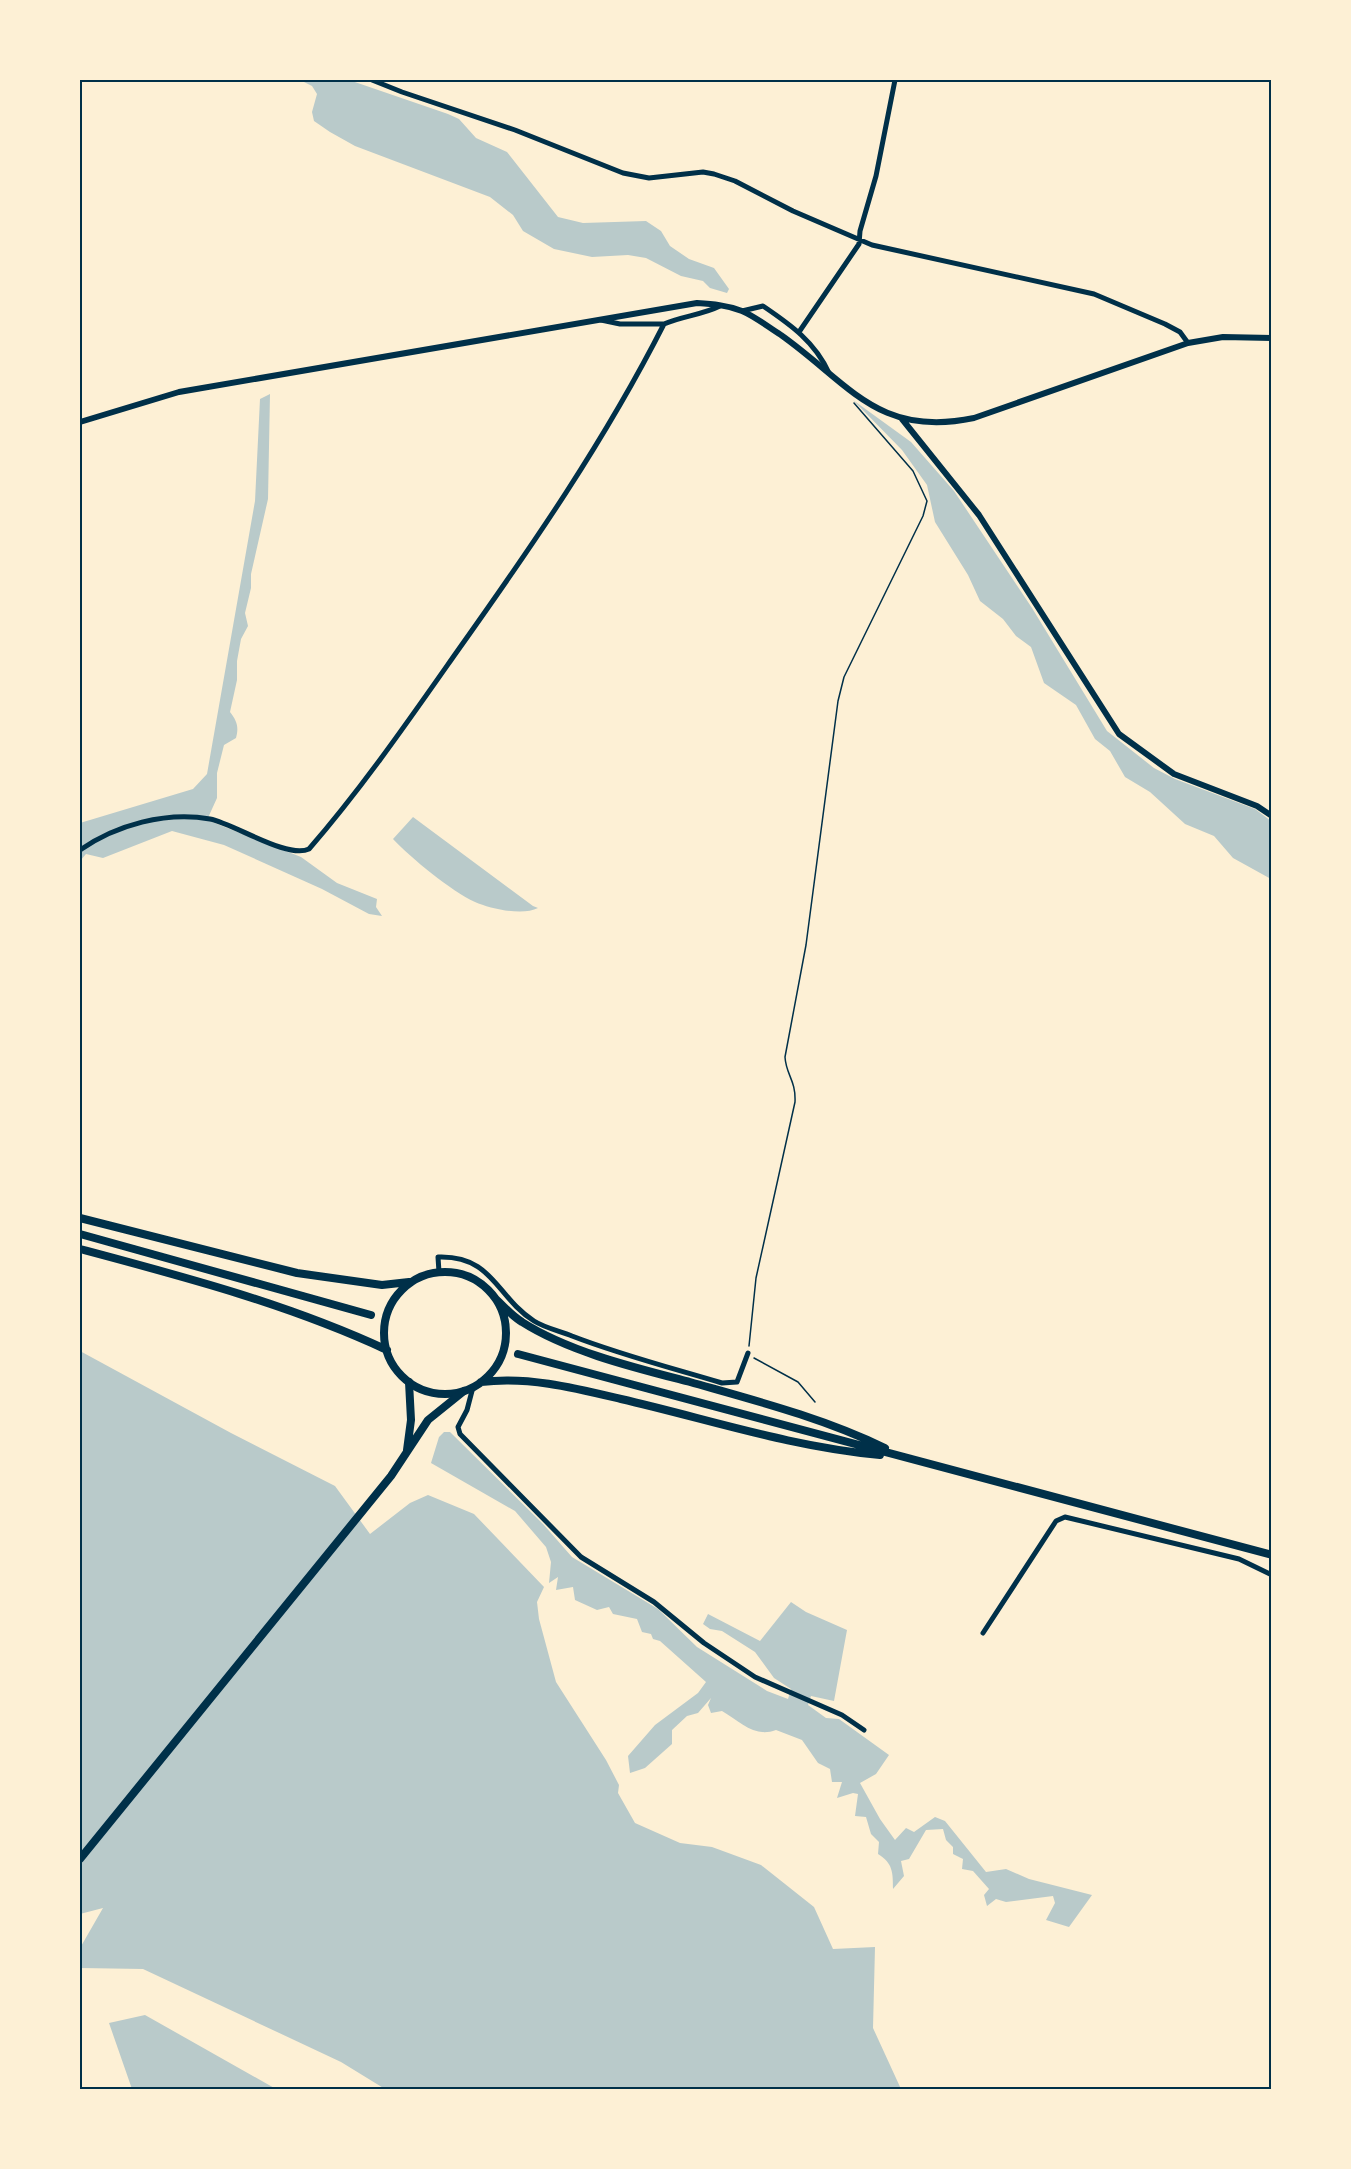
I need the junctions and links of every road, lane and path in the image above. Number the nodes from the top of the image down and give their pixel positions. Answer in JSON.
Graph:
{"nodes":[{"id":1,"x":372,"y":80,"type":"edge"},
{"id":2,"x":895,"y":80,"type":"edge"},
{"id":3,"x":859,"y":237,"type":"junction"},
{"id":4,"x":720,"y":305,"type":"junction"},
{"id":5,"x":742,"y":311,"type":"junction"},
{"id":6,"x":601,"y":320,"type":"junction"},
{"id":7,"x":664,"y":324,"type":"junction"},
{"id":8,"x":799,"y":332,"type":"junction"},
{"id":9,"x":1272,"y":338,"type":"edge"},
{"id":10,"x":1188,"y":343,"type":"junction"},
{"id":11,"x":830,"y":375,"type":"junction"},
{"id":12,"x":850,"y":398,"type":"dead end"},
{"id":13,"x":901,"y":419,"type":"junction"},
{"id":14,"x":80,"y":422,"type":"edge"},
{"id":15,"x":1272,"y":816,"type":"edge"},
{"id":16,"x":80,"y":850,"type":"edge"},
{"id":17,"x":80,"y":1218,"type":"edge"},
{"id":18,"x":80,"y":1234,"type":"edge"},
{"id":19,"x":80,"y":1249,"type":"edge"},
{"id":20,"x":439,"y":1272,"type":"junction"},
{"id":21,"x":412,"y":1282,"type":"junction"},
{"id":22,"x":495,"y":1298,"type":"junction"},
{"id":23,"x":371,"y":1315,"type":"dead end"},
{"id":24,"x":387,"y":1350,"type":"junction"},
{"id":25,"x":748,"y":1353,"type":"junction"},
{"id":26,"x":518,"y":1354,"type":"dead end"},
{"id":27,"x":409,"y":1382,"type":"junction"},
{"id":28,"x":477,"y":1384,"type":"junction"},
{"id":29,"x":464,"y":1390,"type":"junction"},
{"id":30,"x":815,"y":1401,"type":"dead end"},
{"id":31,"x":405,"y":1456,"type":"junction"},
{"id":32,"x":904,"y":1458,"type":"junction"},
{"id":33,"x":1272,"y":1555,"type":"edge"},
{"id":34,"x":1272,"y":1575,"type":"edge"},
{"id":35,"x":983,"y":1633,"type":"dead end"},
{"id":36,"x":864,"y":1730,"type":"dead end"},
{"id":37,"x":80,"y":1859,"type":"edge"}],
"edges":[{"from":1,"to":3,"type":"street"},
{"from":2,"to":3,"type":"street"},
{"from":3,"to":8,"type":"street"},
{"from":3,"to":10,"type":"street"},
{"from":4,"to":5,"type":"street"},
{"from":4,"to":6,"type":"street"},
{"from":4,"to":7,"type":"street"},
{"from":5,"to":8,"type":"street"},
{"from":5,"to":11,"type":"street"},
{"from":6,"to":7,"type":"street"},
{"from":6,"to":14,"type":"street"},
{"from":7,"to":16,"type":"street"},
{"from":8,"to":11,"type":"street"},
{"from":9,"to":10,"type":"street"},
{"from":10,"to":13,"type":"street"},
{"from":11,"to":13,"type":"street"},
{"from":12,"to":25,"type":"path"},
{"from":13,"to":15,"type":"street"},
{"from":17,"to":21,"type":"main road"},
{"from":18,"to":23,"type":"main road"},
{"from":19,"to":24,"type":"main road"},
{"from":20,"to":21,"type":"main road"},
{"from":20,"to":22,"type":"main road"},
{"from":20,"to":25,"type":"street"},
{"from":21,"to":24,"type":"main road"},
{"from":22,"to":28,"type":"main road"},
{"from":22,"to":32,"type":"main road"},
{"from":24,"to":27,"type":"main road"},
{"from":25,"to":30,"type":"path"},
{"from":26,"to":32,"type":"main road"},
{"from":27,"to":29,"type":"main road"},
{"from":27,"to":31,"type":"main road"},
{"from":28,"to":29,"type":"main road"},
{"from":28,"to":32,"type":"main road"},
{"from":28,"to":36,"type":"street"},
{"from":29,"to":31,"type":"main road"},
{"from":31,"to":37,"type":"main road"},
{"from":32,"to":33,"type":"main road"},
{"from":34,"to":35,"type":"street"}]}
